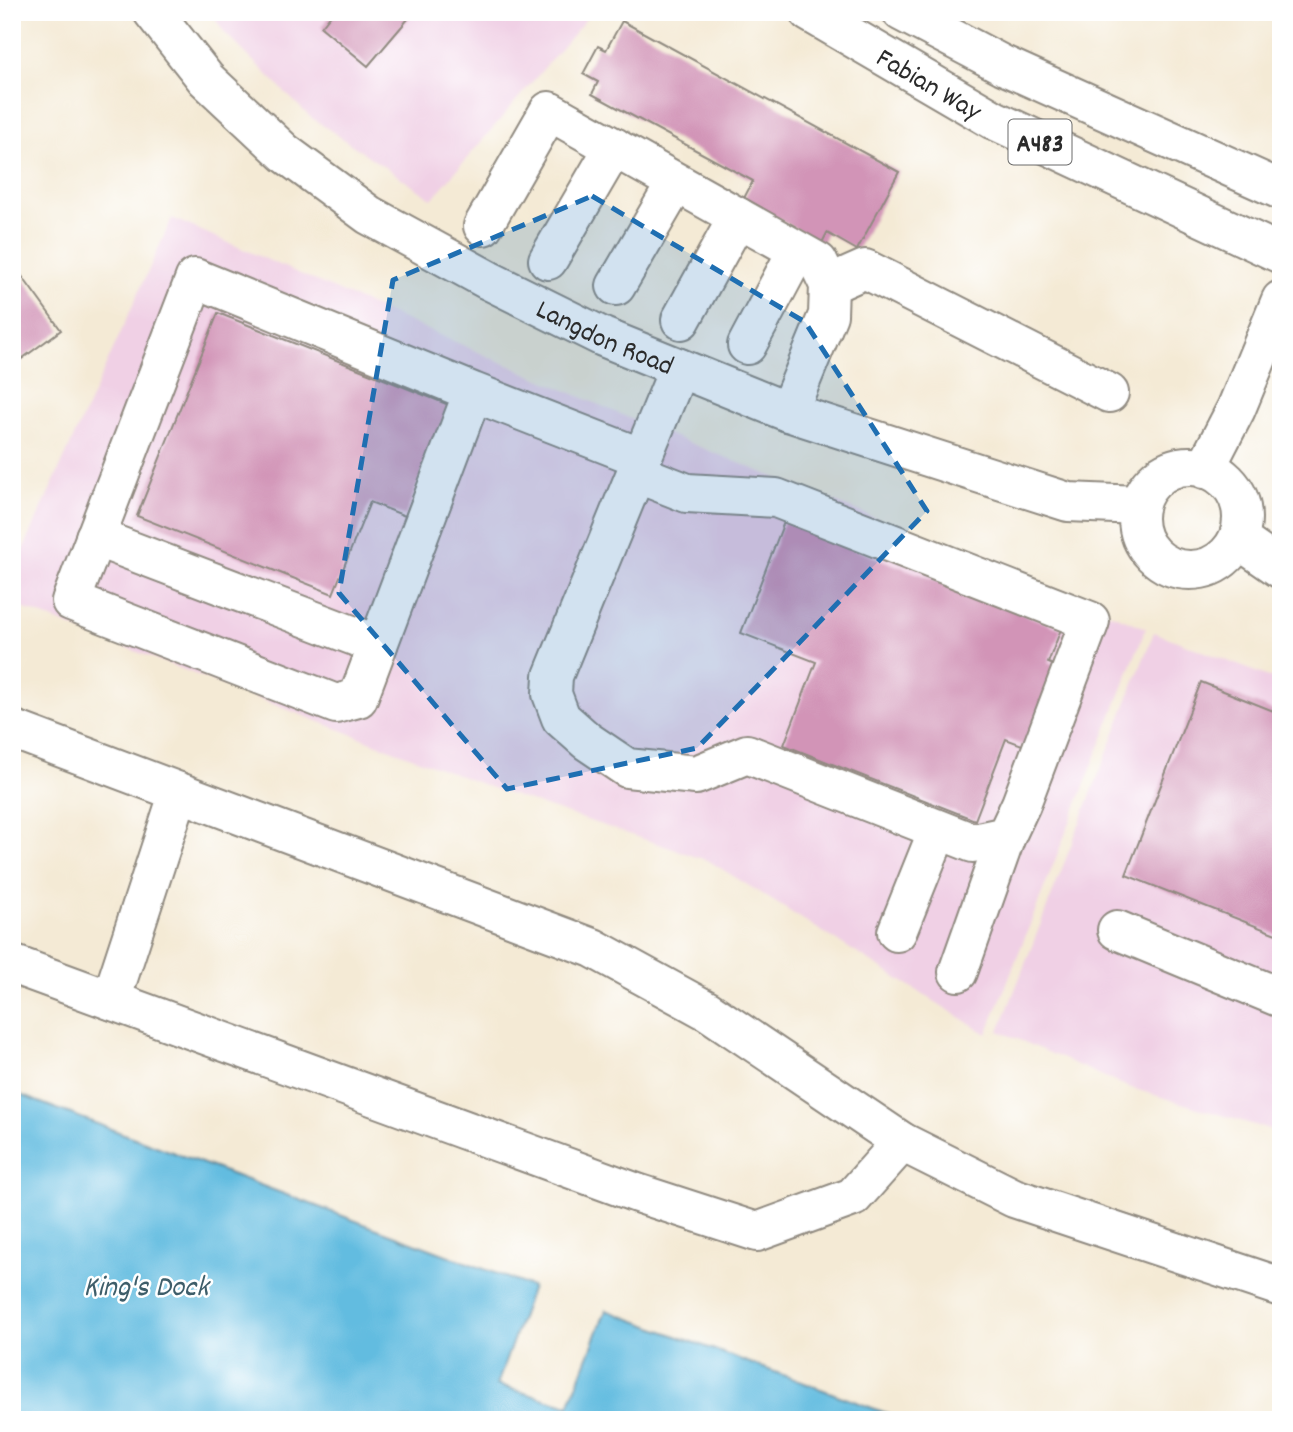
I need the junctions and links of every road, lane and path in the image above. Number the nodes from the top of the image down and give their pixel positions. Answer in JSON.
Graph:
{"nodes":[{"id":1,"x":153,"y":12,"type":"edge"},
{"id":2,"x":809,"y":12,"type":"edge"},
{"id":3,"x":902,"y":12,"type":"edge"},
{"id":4,"x":614,"y":147,"type":"junction"},
{"id":5,"x":676,"y":183,"type":"junction"},
{"id":6,"x":1281,"y":190,"type":"edge"},
{"id":7,"x":738,"y":217,"type":"junction"},
{"id":8,"x":483,"y":226,"type":"dead end"},
{"id":9,"x":797,"y":251,"type":"junction"},
{"id":10,"x":1281,"y":254,"type":"edge"},
{"id":11,"x":548,"y":260,"type":"dead end"},
{"id":12,"x":829,"y":285,"type":"junction"},
{"id":13,"x":617,"y":286,"type":"dead end"},
{"id":14,"x":1281,"y":300,"type":"edge"},
{"id":15,"x":681,"y":320,"type":"dead end"},
{"id":16,"x":747,"y":345,"type":"dead end"},
{"id":17,"x":679,"y":368,"type":"junction"},
{"id":18,"x":473,"y":393,"type":"junction"},
{"id":19,"x":1109,"y":393,"type":"dead end"},
{"id":20,"x":788,"y":412,"type":"junction"},
{"id":21,"x":639,"y":465,"type":"junction"},
{"id":22,"x":1205,"y":469,"type":"junction"},
{"id":23,"x":1139,"y":505,"type":"junction"},
{"id":24,"x":95,"y":537,"type":"junction"},
{"id":25,"x":1238,"y":539,"type":"junction"},
{"id":26,"x":1281,"y":569,"type":"edge"},
{"id":27,"x":378,"y":645,"type":"junction"},
{"id":28,"x":12,"y":729,"type":"edge"},
{"id":29,"x":179,"y":792,"type":"junction"},
{"id":30,"x":938,"y":830,"type":"junction"},
{"id":31,"x":1006,"y":836,"type":"junction"},
{"id":32,"x":1117,"y":930,"type":"dead end"},
{"id":33,"x":897,"y":932,"type":"dead end"},
{"id":34,"x":12,"y":964,"type":"edge"},
{"id":35,"x":958,"y":972,"type":"dead end"},
{"id":36,"x":1281,"y":998,"type":"edge"},
{"id":37,"x":111,"y":1000,"type":"junction"},
{"id":38,"x":902,"y":1142,"type":"junction"},
{"id":39,"x":1281,"y":1287,"type":"edge"}],
"edges":[{"from":1,"to":17,"type":"main road","name":"Langdon Road"},
{"from":2,"to":10,"type":"main road","name":"Fabian Way","number":"A483"},
{"from":3,"to":6,"type":"main road","name":"Fabian Way","number":"A483"},
{"from":4,"to":5,"type":"main road"},
{"from":4,"to":8,"type":"main road"},
{"from":4,"to":11,"type":"main road"},
{"from":5,"to":7,"type":"main road"},
{"from":5,"to":13,"type":"main road"},
{"from":7,"to":9,"type":"main road"},
{"from":7,"to":15,"type":"main road"},
{"from":9,"to":12,"type":"main road"},
{"from":9,"to":16,"type":"main road"},
{"from":12,"to":19,"type":"main road"},
{"from":12,"to":20,"type":"main road"},
{"from":14,"to":22,"type":"main road"},
{"from":17,"to":20,"type":"main road","name":"Langdon Road"},
{"from":17,"to":21,"type":"main road"},
{"from":18,"to":21,"type":"main road"},
{"from":18,"to":24,"type":"main road"},
{"from":18,"to":27,"type":"main road"},
{"from":20,"to":23,"type":"main road","name":"Langdon Road"},
{"from":21,"to":30,"type":"main road"},
{"from":21,"to":31,"type":"main road"},
{"from":22,"to":23,"type":"main road"},
{"from":22,"to":25,"type":"main road"},
{"from":23,"to":25,"type":"main road"},
{"from":24,"to":27,"type":"main road"},
{"from":24,"to":27,"type":"main road"},
{"from":25,"to":26,"type":"main road"},
{"from":28,"to":29,"type":"main road"},
{"from":29,"to":37,"type":"main road"},
{"from":29,"to":38,"type":"main road"},
{"from":30,"to":31,"type":"main road"},
{"from":30,"to":33,"type":"main road"},
{"from":31,"to":35,"type":"main road"},
{"from":32,"to":36,"type":"main road"},
{"from":34,"to":37,"type":"main road"},
{"from":37,"to":38,"type":"main road"},
{"from":38,"to":39,"type":"main road"}]}
